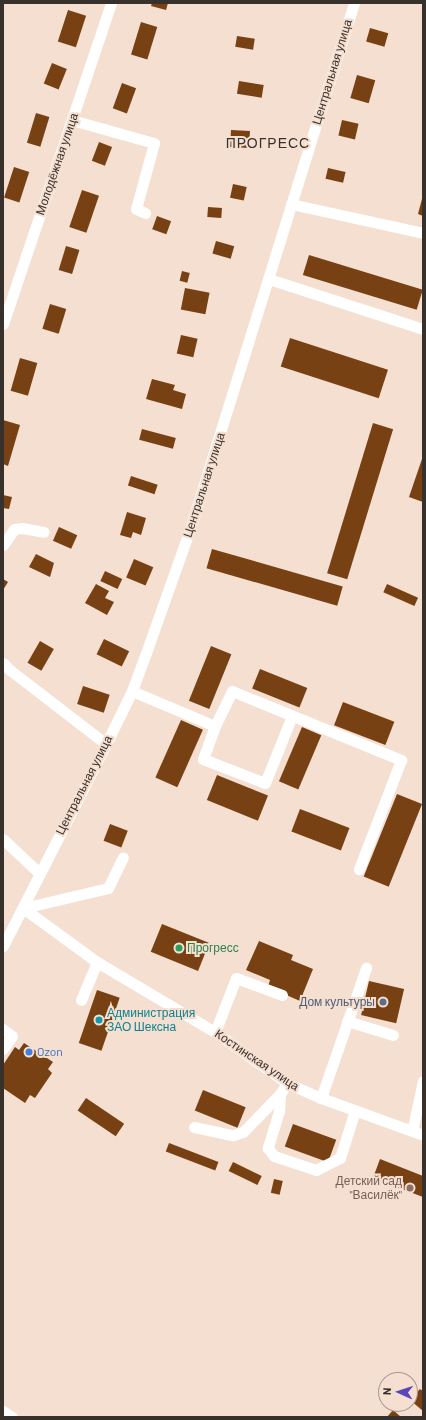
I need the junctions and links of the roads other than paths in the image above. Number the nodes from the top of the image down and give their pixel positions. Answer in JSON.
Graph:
{"nodes":[{"id":1,"x":111,"y":3,"type":"edge"},
{"id":2,"x":354,"y":3,"type":"edge"},
{"id":3,"x":72,"y":120,"type":"junction"},
{"id":4,"x":291,"y":204,"type":"junction"},
{"id":5,"x":145,"y":213,"type":"dead end"},
{"id":6,"x":423,"y":233,"type":"edge"},
{"id":7,"x":269,"y":279,"type":"junction"},
{"id":8,"x":3,"y":324,"type":"edge"},
{"id":9,"x":423,"y":329,"type":"edge"},
{"id":10,"x":44,"y":532,"type":"dead end"},
{"id":11,"x":3,"y":545,"type":"edge"},
{"id":12,"x":3,"y":662,"type":"edge"},
{"id":13,"x":132,"y":691,"type":"junction"},
{"id":14,"x":292,"y":716,"type":"junction"},
{"id":15,"x":215,"y":726,"type":"junction"},
{"id":16,"x":106,"y":744,"type":"junction"},
{"id":17,"x":3,"y":839,"type":"edge"},
{"id":18,"x":123,"y":857,"type":"dead end"},
{"id":19,"x":359,"y":869,"type":"dead end"},
{"id":20,"x":39,"y":873,"type":"junction"},
{"id":21,"x":23,"y":908,"type":"junction"},
{"id":22,"x":3,"y":946,"type":"edge"},
{"id":23,"x":97,"y":962,"type":"junction"},
{"id":24,"x":366,"y":968,"type":"dead end"},
{"id":25,"x":282,"y":995,"type":"dead end"},
{"id":26,"x":81,"y":1000,"type":"dead end"},
{"id":27,"x":347,"y":1021,"type":"junction"},
{"id":28,"x":3,"y":1029,"type":"edge"},
{"id":29,"x":215,"y":1032,"type":"junction"},
{"id":30,"x":393,"y":1035,"type":"dead end"},
{"id":31,"x":3,"y":1049,"type":"edge"},
{"id":32,"x":423,"y":1081,"type":"edge"},
{"id":33,"x":287,"y":1083,"type":"junction"},
{"id":34,"x":280,"y":1094,"type":"junction"},
{"id":35,"x":321,"y":1098,"type":"junction"},
{"id":36,"x":355,"y":1110,"type":"junction"},
{"id":37,"x":194,"y":1128,"type":"dead end"},
{"id":38,"x":412,"y":1131,"type":"junction"},
{"id":39,"x":423,"y":1135,"type":"edge"},
{"id":40,"x":3,"y":1411,"type":"edge"},
{"id":41,"x":12,"y":1417,"type":"edge"}],
"edges":[{"from":1,"to":3,"type":"street","name":"Молодёжная улица"},
{"from":2,"to":4,"type":"street","name":"Центральная улица"},
{"from":3,"to":5,"type":"street"},
{"from":3,"to":8,"type":"street","name":"Молодёжная улица"},
{"from":4,"to":6,"type":"street"},
{"from":4,"to":7,"type":"street","name":"Центральная улица"},
{"from":7,"to":9,"type":"street"},
{"from":7,"to":13,"type":"street","name":"Центральная улица"},
{"from":10,"to":11,"type":"street"},
{"from":12,"to":16,"type":"street"},
{"from":13,"to":15,"type":"street"},
{"from":13,"to":16,"type":"street","name":"Центральная улица"},
{"from":14,"to":15,"type":"street"},
{"from":14,"to":15,"type":"street"},
{"from":14,"to":19,"type":"street"},
{"from":16,"to":20,"type":"street","name":"Центральная улица"},
{"from":17,"to":20,"type":"street"},
{"from":18,"to":21,"type":"street"},
{"from":20,"to":21,"type":"street","name":"Центральная улица"},
{"from":21,"to":22,"type":"street","name":"Центральная улица"},
{"from":21,"to":23,"type":"street","name":"Костинская улица"},
{"from":23,"to":26,"type":"street"},
{"from":23,"to":29,"type":"street","name":"Костинская улица"},
{"from":24,"to":27,"type":"street"},
{"from":25,"to":29,"type":"street"},
{"from":27,"to":30,"type":"street"},
{"from":27,"to":35,"type":"street"},
{"from":28,"to":31,"type":"street"},
{"from":29,"to":33,"type":"street","name":"Костинская улица"},
{"from":32,"to":38,"type":"street"},
{"from":33,"to":34,"type":"street"},
{"from":33,"to":35,"type":"street","name":"Костинская улица"},
{"from":34,"to":36,"type":"street"},
{"from":34,"to":37,"type":"street"},
{"from":35,"to":36,"type":"street","name":"Костинская улица"},
{"from":36,"to":38,"type":"street","name":"Костинская улица"},
{"from":38,"to":39,"type":"street","name":"Костинская улица"},
{"from":40,"to":41,"type":"street"}]}
